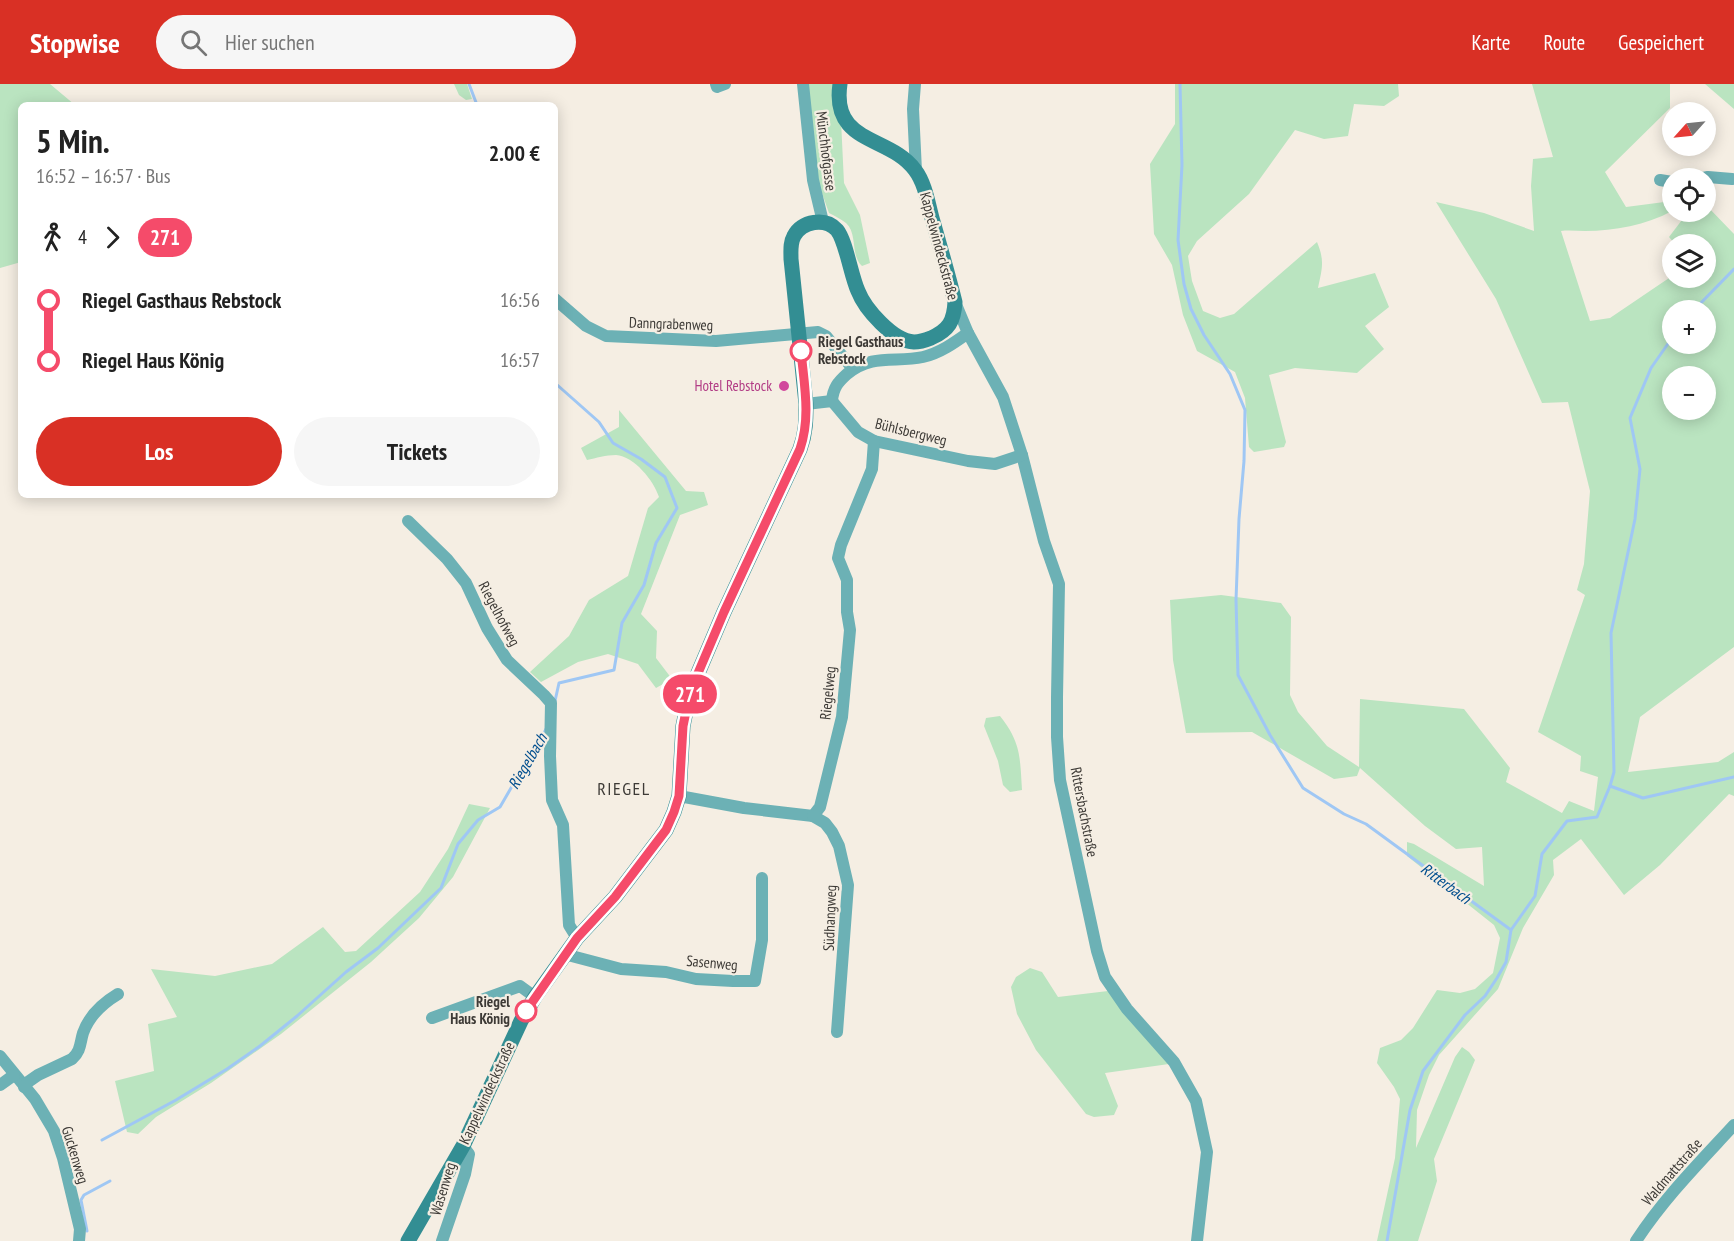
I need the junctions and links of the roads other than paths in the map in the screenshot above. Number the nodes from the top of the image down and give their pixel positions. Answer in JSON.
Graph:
{"nodes":[{"id":1,"x":716,"y":84,"type":"edge"},
{"id":2,"x":725,"y":84,"type":"edge"},
{"id":3,"x":803,"y":84,"type":"edge"},
{"id":4,"x":840,"y":84,"type":"edge"},
{"id":5,"x":915,"y":84,"type":"edge"},
{"id":6,"x":916,"y":171,"type":"junction"},
{"id":7,"x":1716,"y":178,"type":"edge"},
{"id":8,"x":1732,"y":179,"type":"dead end"},
{"id":9,"x":823,"y":222,"type":"junction"},
{"id":10,"x":558,"y":302,"type":"edge"},
{"id":11,"x":955,"y":302,"type":"junction"},
{"id":12,"x":799,"y":333,"type":"junction"},
{"id":13,"x":968,"y":333,"type":"junction"},
{"id":14,"x":853,"y":369,"type":"junction"},
{"id":15,"x":832,"y":401,"type":"junction"},
{"id":16,"x":806,"y":404,"type":"junction"},
{"id":17,"x":874,"y":441,"type":"junction"},
{"id":18,"x":1022,"y":455,"type":"junction"},
{"id":19,"x":408,"y":521,"type":"dead end"},
{"id":20,"x":679,"y":796,"type":"junction"},
{"id":21,"x":813,"y":816,"type":"junction"},
{"id":22,"x":762,"y":878,"type":"dead end"},
{"id":23,"x":577,"y":938,"type":"junction"},
{"id":24,"x":564,"y":954,"type":"junction"},
{"id":25,"x":118,"y":994,"type":"dead end"},
{"id":26,"x":535,"y":997,"type":"junction"},
{"id":27,"x":432,"y":1018,"type":"dead end"},
{"id":28,"x":837,"y":1032,"type":"dead end"},
{"id":29,"x":0,"y":1056,"type":"edge"},
{"id":30,"x":14,"y":1075,"type":"junction"},
{"id":31,"x":0,"y":1085,"type":"edge"},
{"id":32,"x":24,"y":1087,"type":"junction"},
{"id":33,"x":1734,"y":1125,"type":"edge"},
{"id":34,"x":463,"y":1146,"type":"junction"},
{"id":35,"x":79,"y":1241,"type":"edge"},
{"id":36,"x":408,"y":1241,"type":"edge"},
{"id":37,"x":442,"y":1241,"type":"edge"},
{"id":38,"x":1197,"y":1241,"type":"edge"},
{"id":39,"x":1636,"y":1241,"type":"edge"}],
"edges":[{"from":1,"to":2,"type":"street"},
{"from":3,"to":9,"type":"street","name":"Münchhofgasse"},
{"from":4,"to":6,"type":"street"},
{"from":5,"to":6,"type":"street"},
{"from":6,"to":11,"type":"street","name":"Kappelwindeckstraße"},
{"from":7,"to":8,"type":"street"},
{"from":9,"to":11,"type":"street","name":"Kappelwindeckstraße"},
{"from":9,"to":12,"type":"street","name":"Kappelwindeckstraße"},
{"from":10,"to":12,"type":"street","name":"Danngrabenweg"},
{"from":11,"to":13,"type":"street","name":"Rittersbachstraße"},
{"from":12,"to":14,"type":"street","name":"Danngrabenweg"},
{"from":12,"to":16,"type":"street","name":"Kappelwindeckstraße"},
{"from":13,"to":14,"type":"street"},
{"from":13,"to":18,"type":"street","name":"Rittersbachstraße"},
{"from":14,"to":15,"type":"street"},
{"from":15,"to":16,"type":"street"},
{"from":15,"to":17,"type":"street","name":"Bühlsbergweg"},
{"from":16,"to":20,"type":"street","name":"Kappelwindeckstraße"},
{"from":17,"to":18,"type":"street","name":"Bühlsbergweg"},
{"from":17,"to":21,"type":"street","name":"Riegelweg"},
{"from":18,"to":38,"type":"street","name":"Rittersbachstraße"},
{"from":19,"to":23,"type":"street","name":"Riegelhofweg"},
{"from":20,"to":21,"type":"street"},
{"from":20,"to":23,"type":"street","name":"Kappelwindeckstraße"},
{"from":21,"to":28,"type":"street","name":"Südhangweg"},
{"from":22,"to":24,"type":"street","name":"Sasenweg"},
{"from":23,"to":24,"type":"street","name":"Kappelwindeckstraße"},
{"from":24,"to":26,"type":"street","name":"Kappelwindeckstraße"},
{"from":25,"to":32,"type":"street"},
{"from":26,"to":27,"type":"street"},
{"from":26,"to":34,"type":"street","name":"Kappelwindeckstraße"},
{"from":29,"to":30,"type":"street","name":"Guckenweg"},
{"from":30,"to":31,"type":"street"},
{"from":30,"to":32,"type":"street","name":"Guckenweg"},
{"from":32,"to":35,"type":"street","name":"Guckenweg"},
{"from":33,"to":39,"type":"street","name":"Waldmattstraße"},
{"from":34,"to":36,"type":"street","name":"Kappelwindeckstraße"},
{"from":34,"to":37,"type":"street","name":"Wasenweg"}]}
